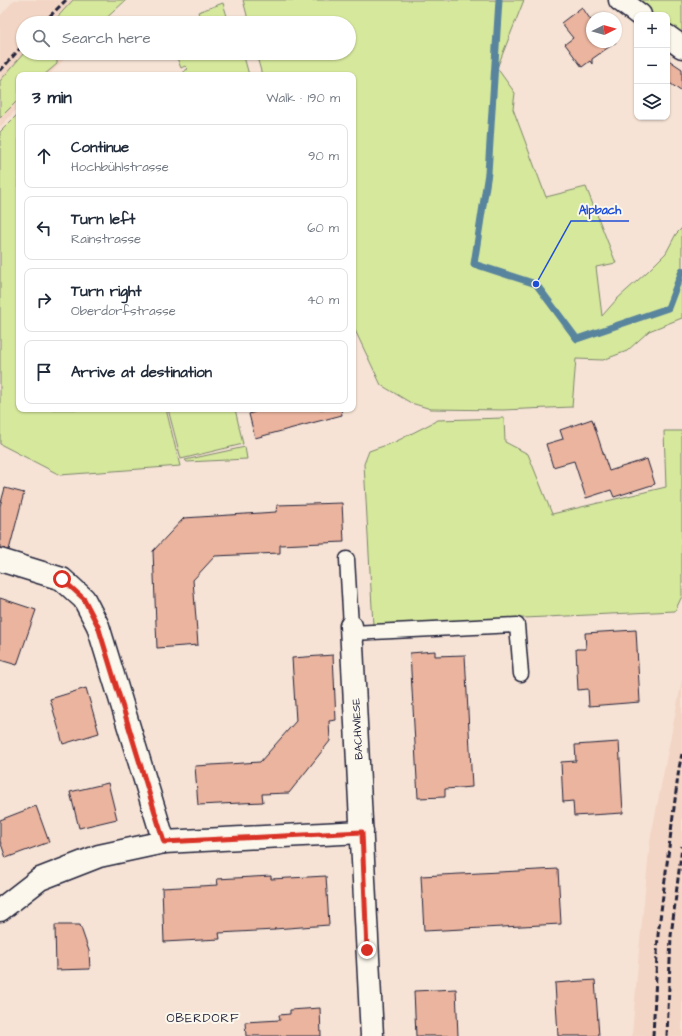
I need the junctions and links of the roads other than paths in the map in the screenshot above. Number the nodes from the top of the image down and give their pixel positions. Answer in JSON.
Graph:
{"nodes":[{"id":1,"x":620,"y":0,"type":"edge"},
{"id":2,"x":636,"y":12,"type":"edge"},
{"id":3,"x":670,"y":38,"type":"edge"},
{"id":4,"x":682,"y":48,"type":"edge"},
{"id":5,"x":347,"y":559,"type":"dead end"},
{"id":6,"x":0,"y":560,"type":"edge"},
{"id":7,"x":351,"y":629,"type":"junction"},
{"id":8,"x":521,"y":674,"type":"dead end"},
{"id":9,"x":362,"y":832,"type":"junction"},
{"id":10,"x":164,"y":842,"type":"junction"},
{"id":11,"x":0,"y":910,"type":"edge"},
{"id":12,"x":372,"y":1036,"type":"edge"}],
"edges":[{"from":1,"to":2,"type":"street"},
{"from":3,"to":4,"type":"street"},
{"from":5,"to":7,"type":"lane"},
{"from":6,"to":10,"type":"street"},
{"from":7,"to":8,"type":"lane"},
{"from":7,"to":9,"type":"street","name":"BACHWIESE"},
{"from":9,"to":10,"type":"street"},
{"from":9,"to":12,"type":"street","name":"BACHWIESE"},
{"from":10,"to":11,"type":"street"}]}
